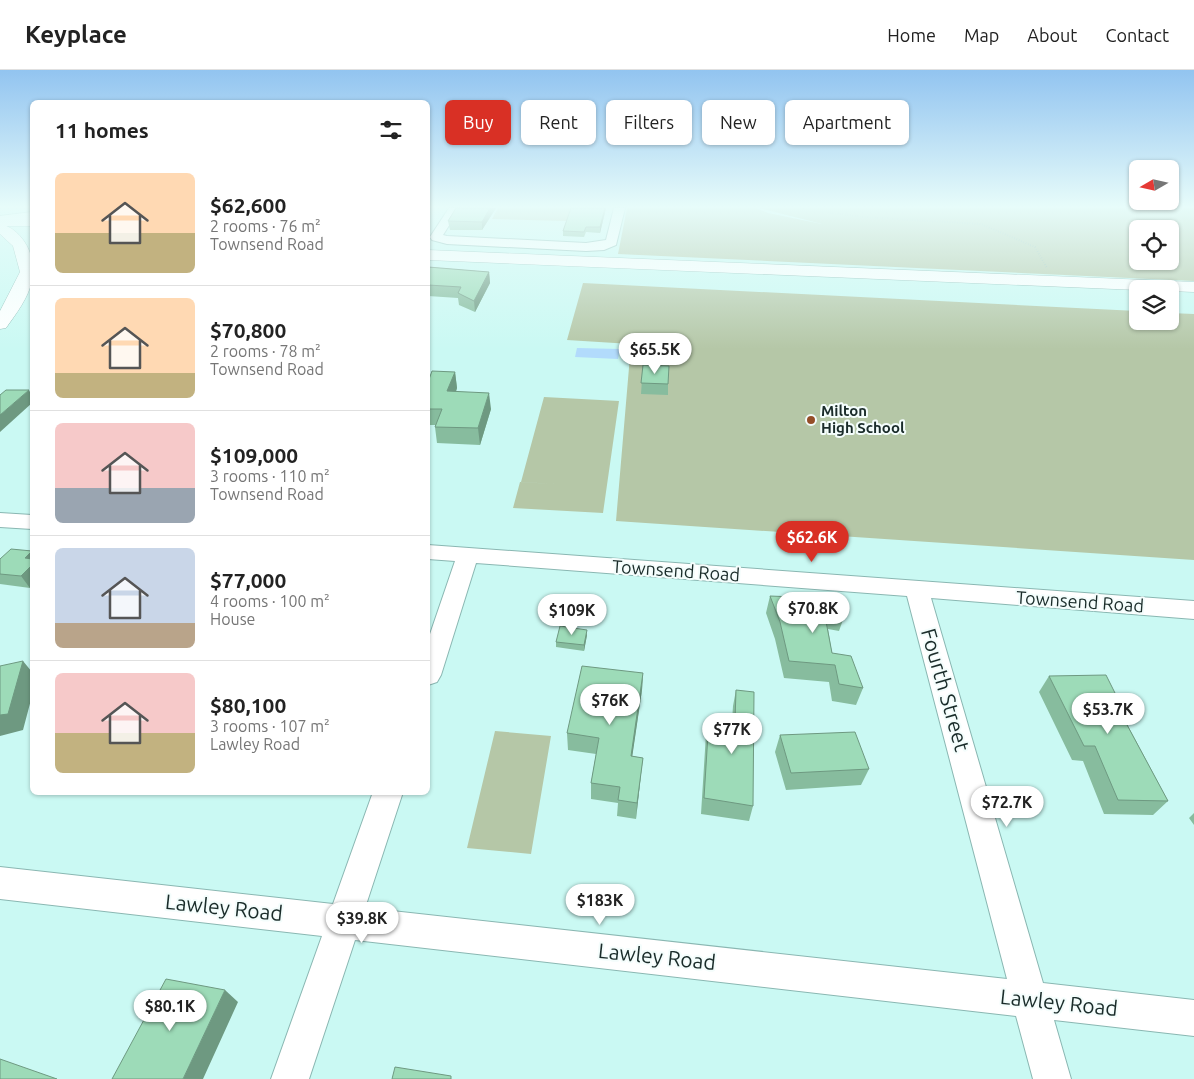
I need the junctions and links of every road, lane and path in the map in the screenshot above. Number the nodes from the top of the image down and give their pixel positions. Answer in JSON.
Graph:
{"nodes":[{"id":1,"x":430,"y":255,"type":"edge"},
{"id":2,"x":1040,"y":255,"type":"edge"},
{"id":3,"x":30,"y":270,"type":"edge"},
{"id":4,"x":1055,"y":281,"type":"junction"},
{"id":5,"x":1189,"y":288,"type":"edge"},
{"id":6,"x":0,"y":324,"type":"edge"},
{"id":7,"x":0,"y":520,"type":"edge"},
{"id":8,"x":30,"y":522,"type":"edge"},
{"id":9,"x":430,"y":552,"type":"edge"},
{"id":10,"x":468,"y":555,"type":"junction"},
{"id":11,"x":918,"y":590,"type":"junction"},
{"id":12,"x":1194,"y":610,"type":"edge"},
{"id":13,"x":430,"y":669,"type":"edge"},
{"id":14,"x":387,"y":795,"type":"edge"},
{"id":15,"x":0,"y":883,"type":"edge"},
{"id":16,"x":344,"y":922,"type":"junction"},
{"id":17,"x":1032,"y":1000,"type":"junction"},
{"id":18,"x":1194,"y":1018,"type":"edge"},
{"id":19,"x":290,"y":1079,"type":"edge"},
{"id":20,"x":1052,"y":1079,"type":"edge"}],
"edges":[{"from":1,"to":4,"type":"main road"},
{"from":2,"to":4,"type":"path"},
{"from":3,"to":6,"type":"main road"},
{"from":4,"to":5,"type":"main road"},
{"from":7,"to":8,"type":"street"},
{"from":9,"to":10,"type":"street","name":"Townsend Road"},
{"from":10,"to":11,"type":"street","name":"Townsend Road"},
{"from":10,"to":13,"type":"street"},
{"from":11,"to":12,"type":"street","name":"Townsend Road"},
{"from":11,"to":17,"type":"street","name":"Fourth Street"},
{"from":14,"to":16,"type":"street"},
{"from":15,"to":16,"type":"street","name":"Lawley Road"},
{"from":16,"to":17,"type":"street","name":"Lawley Road"},
{"from":16,"to":19,"type":"street"},
{"from":17,"to":18,"type":"street","name":"Lawley Road"},
{"from":17,"to":20,"type":"street","name":"Fourth Street"}]}
